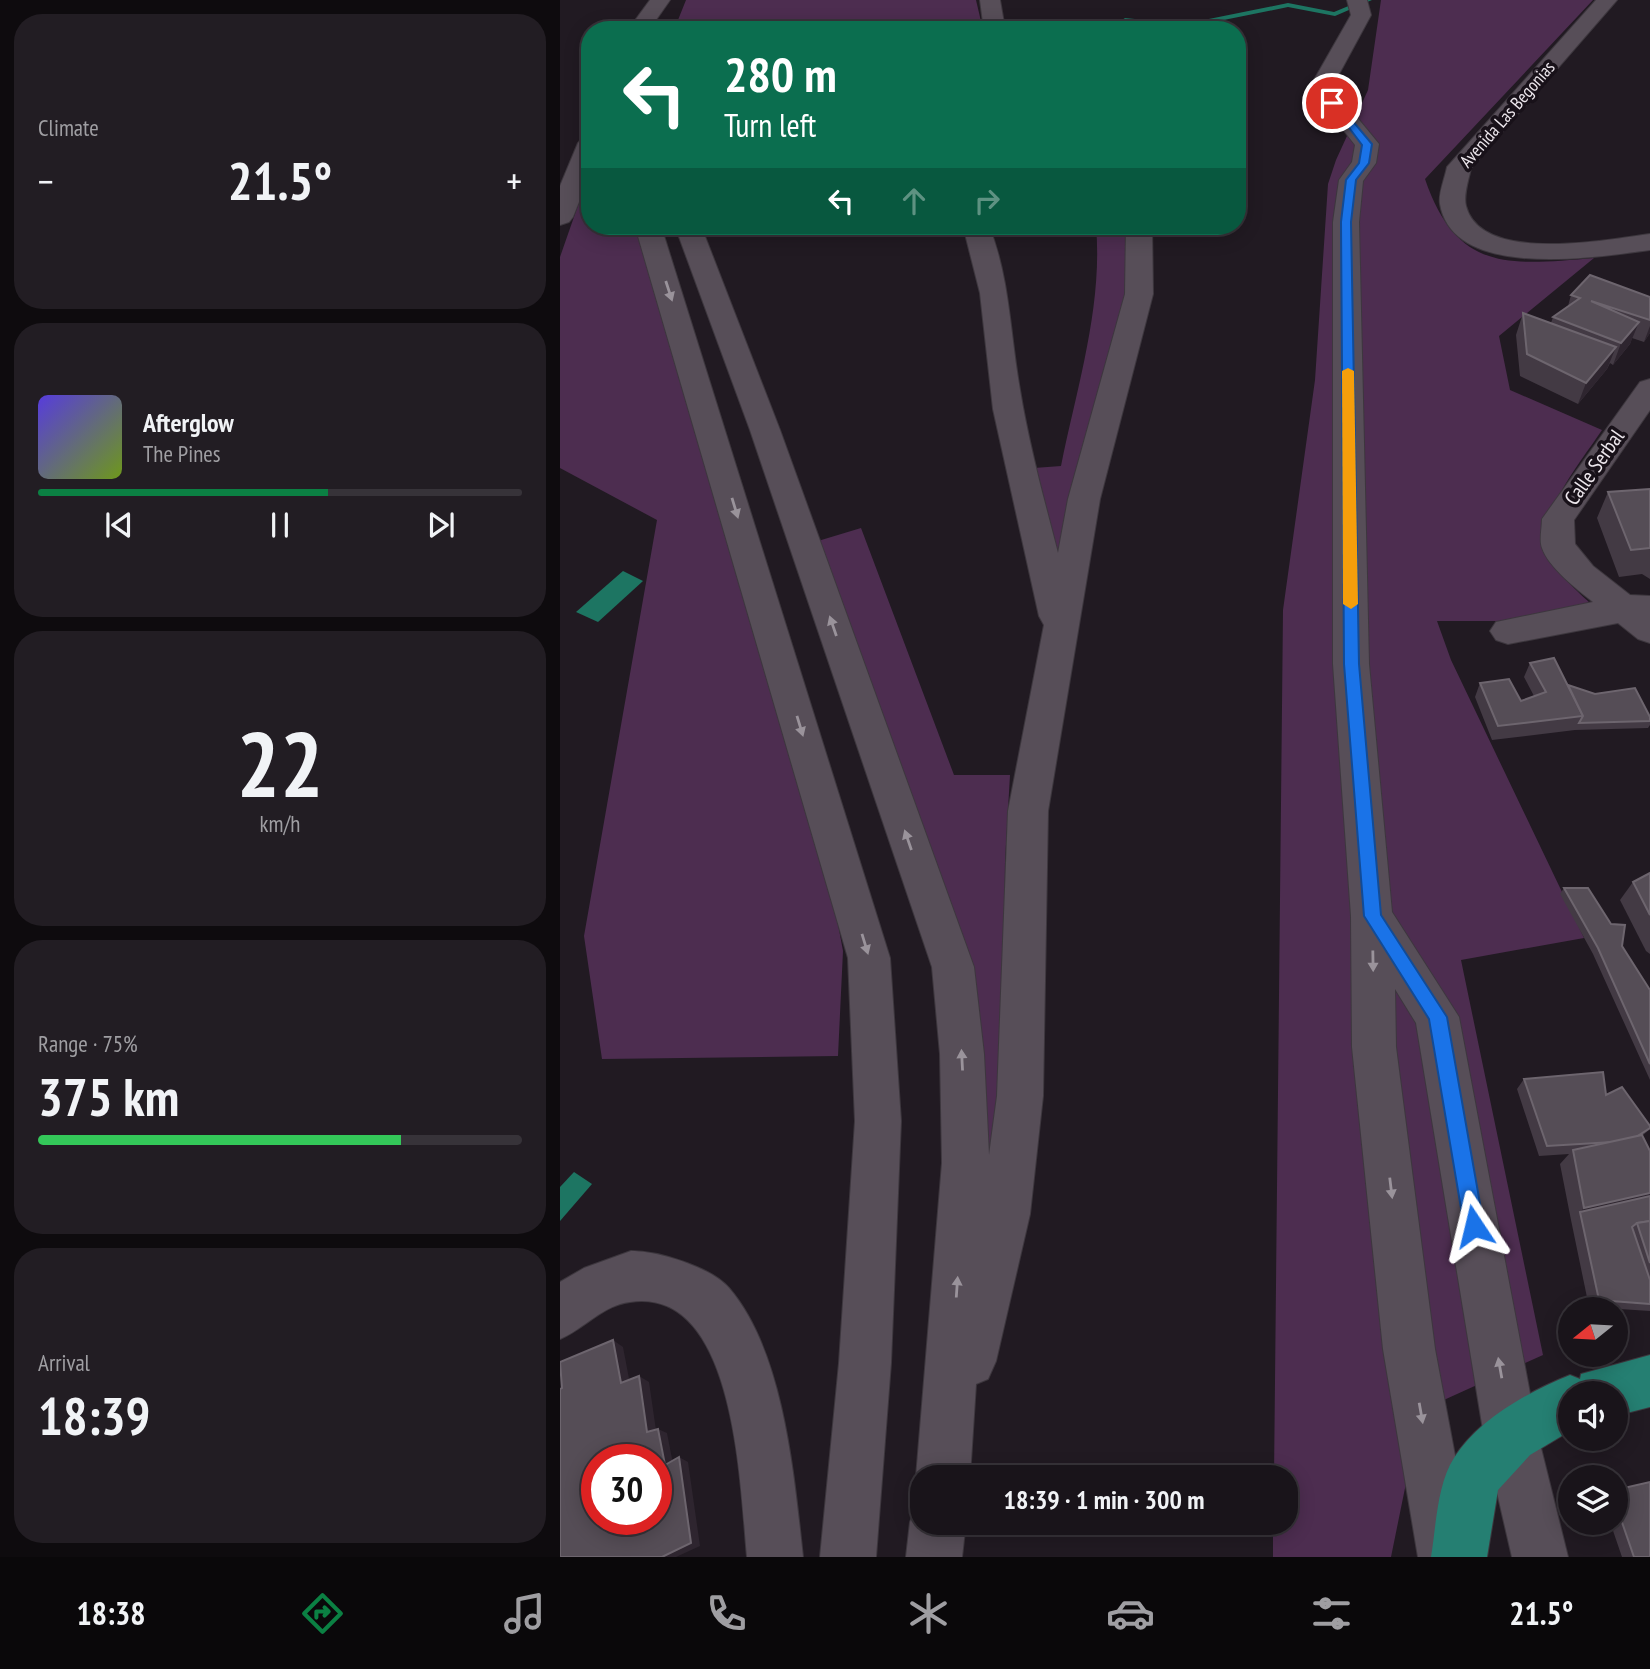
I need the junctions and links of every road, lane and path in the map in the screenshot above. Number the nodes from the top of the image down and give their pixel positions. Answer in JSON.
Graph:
{"nodes":[{"id":1,"x":660,"y":0,"type":"edge"},
{"id":2,"x":673,"y":0,"type":"edge"},
{"id":3,"x":990,"y":0,"type":"edge"},
{"id":4,"x":1357,"y":0,"type":"edge"},
{"id":5,"x":1607,"y":0,"type":"edge"},
{"id":6,"x":645,"y":21,"type":"edge"},
{"id":7,"x":665,"y":21,"type":"edge"},
{"id":8,"x":993,"y":21,"type":"edge"},
{"id":9,"x":581,"y":165,"type":"edge"},
{"id":10,"x":560,"y":217,"type":"edge"},
{"id":11,"x":651,"y":235,"type":"edge"},
{"id":12,"x":691,"y":235,"type":"edge"},
{"id":13,"x":980,"y":235,"type":"edge"},
{"id":14,"x":1141,"y":235,"type":"edge"},
{"id":15,"x":1650,"y":242,"type":"edge"},
{"id":16,"x":1650,"y":388,"type":"edge"},
{"id":17,"x":1637,"y":607,"type":"edge"},
{"id":18,"x":1059,"y":628,"type":"junction"},
{"id":19,"x":1650,"y":629,"type":"edge"},
{"id":20,"x":1508,"y":631,"type":"dead end"},
{"id":21,"x":1372,"y":916,"type":"junction"},
{"id":22,"x":560,"y":1314,"type":"edge"},
{"id":23,"x":1650,"y":1381,"type":"edge"},
{"id":24,"x":1628,"y":1386,"type":"edge"},
{"id":25,"x":1558,"y":1408,"type":"edge"},
{"id":26,"x":1511,"y":1436,"type":"junction"},
{"id":27,"x":944,"y":1465,"type":"edge"},
{"id":28,"x":945,"y":1465,"type":"edge"},
{"id":29,"x":937,"y":1535,"type":"edge"},
{"id":30,"x":775,"y":1557,"type":"edge"},
{"id":31,"x":848,"y":1557,"type":"edge"},
{"id":32,"x":934,"y":1557,"type":"edge"},
{"id":33,"x":1446,"y":1557,"type":"edge"},
{"id":34,"x":1459,"y":1557,"type":"edge"},
{"id":35,"x":1540,"y":1557,"type":"edge"}],
"edges":[{"from":1,"to":6,"type":"street"},
{"from":2,"to":7,"type":"street"},
{"from":3,"to":8,"type":"street"},
{"from":4,"to":21,"type":"street"},
{"from":5,"to":15,"type":"street","name":"Avenida Las Begonias"},
{"from":9,"to":10,"type":"street"},
{"from":11,"to":31,"type":"street","one_way":true},
{"from":27,"to":12,"type":"street","one_way":true},
{"from":13,"to":18,"type":"street"},
{"from":14,"to":18,"type":"street"},
{"from":16,"to":17,"type":"street","name":"Calle Serbal"},
{"from":17,"to":19,"type":"street","name":"Calle Serbal"},
{"from":17,"to":20,"type":"street"},
{"from":18,"to":28,"type":"street"},
{"from":26,"to":21,"type":"street","one_way":true},
{"from":21,"to":33,"type":"street","one_way":true},
{"from":22,"to":30,"type":"street"},
{"from":23,"to":24,"type":"main road"},
{"from":25,"to":26,"type":"main road"},
{"from":26,"to":34,"type":"main road"},
{"from":26,"to":35,"type":"street"},
{"from":29,"to":32,"type":"street"}]}
